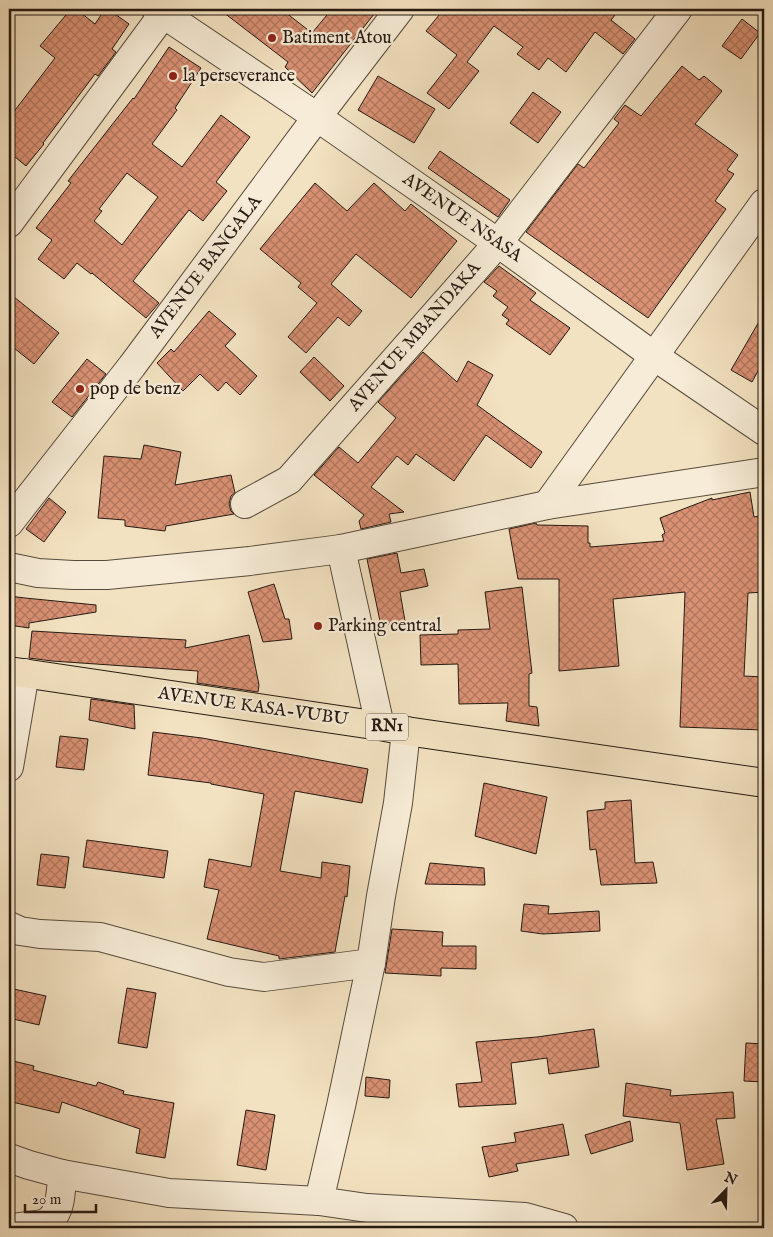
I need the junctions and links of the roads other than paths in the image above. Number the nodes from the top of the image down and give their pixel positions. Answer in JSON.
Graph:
{"nodes":[{"id":1,"x":400,"y":9,"type":"edge"},
{"id":2,"x":678,"y":9,"type":"edge"},
{"id":3,"x":162,"y":10,"type":"edge"},
{"id":4,"x":317,"y":117,"type":"junction"},
{"id":5,"x":764,"y":203,"type":"edge"},
{"id":6,"x":9,"y":223,"type":"edge"},
{"id":7,"x":498,"y":243,"type":"junction"},
{"id":8,"x":654,"y":356,"type":"junction"},
{"id":9,"x":764,"y":430,"type":"edge"},
{"id":10,"x":764,"y":472,"type":"edge"},
{"id":11,"x":245,"y":504,"type":"dead end"},
{"id":12,"x":547,"y":505,"type":"junction"},
{"id":13,"x":9,"y":522,"type":"edge"},
{"id":14,"x":341,"y":549,"type":"junction"},
{"id":15,"x":9,"y":567,"type":"edge"},
{"id":16,"x":17,"y":672,"type":"edge"},
{"id":17,"x":392,"y":728,"type":"junction"},
{"id":18,"x":9,"y":767,"type":"edge"},
{"id":19,"x":764,"y":783,"type":"edge"},
{"id":20,"x":9,"y":926,"type":"edge"},
{"id":21,"x":371,"y":963,"type":"junction"},
{"id":22,"x":9,"y":1158,"type":"edge"},
{"id":23,"x":62,"y":1174,"type":"junction"},
{"id":24,"x":320,"y":1201,"type":"junction"},
{"id":25,"x":14,"y":1228,"type":"edge"},
{"id":26,"x":564,"y":1228,"type":"edge"}],
"edges":[{"from":1,"to":4,"type":"street","name":"AVENUE BANGALA"},
{"from":2,"to":7,"type":"street","name":"AVENUE MBANDAKA"},
{"from":3,"to":4,"type":"street","name":"AVENUE NSASA"},
{"from":3,"to":6,"type":"street"},
{"from":4,"to":7,"type":"street","name":"AVENUE NSASA"},
{"from":4,"to":13,"type":"street","name":"AVENUE BANGALA"},
{"from":5,"to":8,"type":"street"},
{"from":7,"to":8,"type":"street","name":"AVENUE NSASA"},
{"from":7,"to":11,"type":"street","name":"AVENUE MBANDAKA"},
{"from":8,"to":9,"type":"street","name":"AVENUE NSASA"},
{"from":8,"to":12,"type":"street"},
{"from":10,"to":12,"type":"street"},
{"from":12,"to":14,"type":"street"},
{"from":14,"to":15,"type":"street"},
{"from":14,"to":17,"type":"street"},
{"from":16,"to":17,"type":"highway","name":"AVENUE KASA-VUBU","number":"RN1"},
{"from":16,"to":18,"type":"street"},
{"from":17,"to":19,"type":"highway","name":"AVENUE KASA-VUBU","number":"RN1"},
{"from":17,"to":21,"type":"street"},
{"from":20,"to":21,"type":"street"},
{"from":21,"to":24,"type":"street"},
{"from":22,"to":23,"type":"street"},
{"from":23,"to":24,"type":"street"},
{"from":23,"to":25,"type":"street"},
{"from":24,"to":26,"type":"street"}]}
